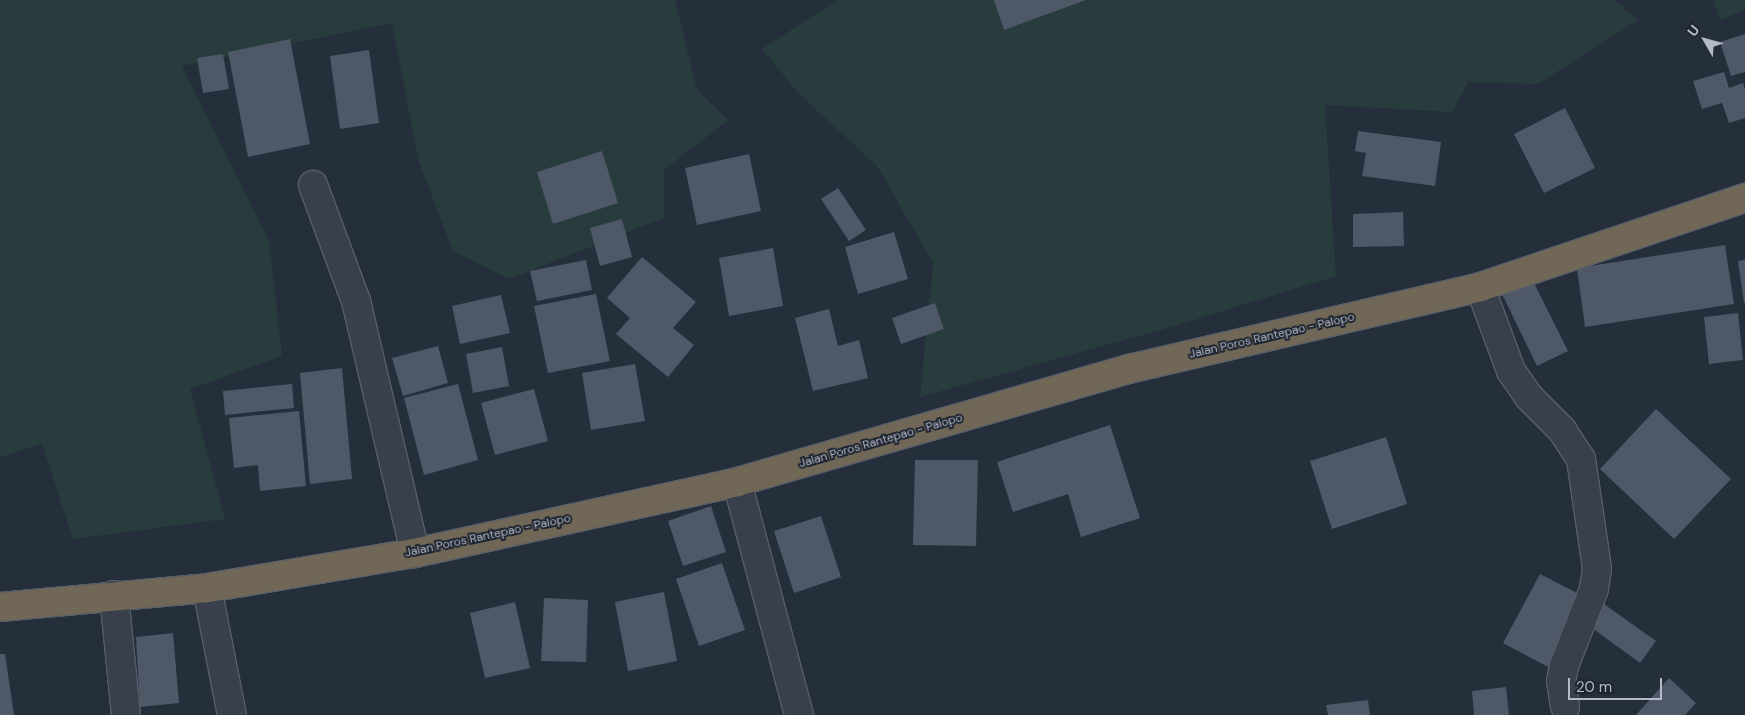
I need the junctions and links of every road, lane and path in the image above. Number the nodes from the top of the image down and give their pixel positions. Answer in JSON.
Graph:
{"nodes":[{"id":1,"x":314,"y":185,"type":"dead end"},
{"id":2,"x":1745,"y":198,"type":"edge"},
{"id":3,"x":1480,"y":287,"type":"junction"},
{"id":4,"x":737,"y":482,"type":"junction"},
{"id":5,"x":415,"y":553,"type":"junction"},
{"id":6,"x":207,"y":588,"type":"junction"},
{"id":7,"x":114,"y":595,"type":"junction"},
{"id":8,"x":0,"y":606,"type":"edge"},
{"id":9,"x":1565,"y":706,"type":"dead end"},
{"id":10,"x":126,"y":715,"type":"edge"},
{"id":11,"x":232,"y":715,"type":"edge"},
{"id":12,"x":799,"y":715,"type":"edge"}],
"edges":[{"from":1,"to":5,"type":"street"},
{"from":2,"to":3,"type":"highway","name":"Jalan Poros Rantepao - Palopo"},
{"from":3,"to":4,"type":"highway","name":"Jalan Poros Rantepao - Palopo"},
{"from":3,"to":9,"type":"street"},
{"from":4,"to":5,"type":"highway","name":"Jalan Poros Rantepao - Palopo"},
{"from":4,"to":12,"type":"street"},
{"from":5,"to":6,"type":"highway","name":"Jalan Poros Rantepao - Palopo"},
{"from":6,"to":7,"type":"highway","name":"Jalan Poros Rantepao - Palopo"},
{"from":6,"to":11,"type":"street"},
{"from":7,"to":8,"type":"highway","name":"Jalan Poros Rantepao - Palopo"},
{"from":7,"to":10,"type":"street"}]}
